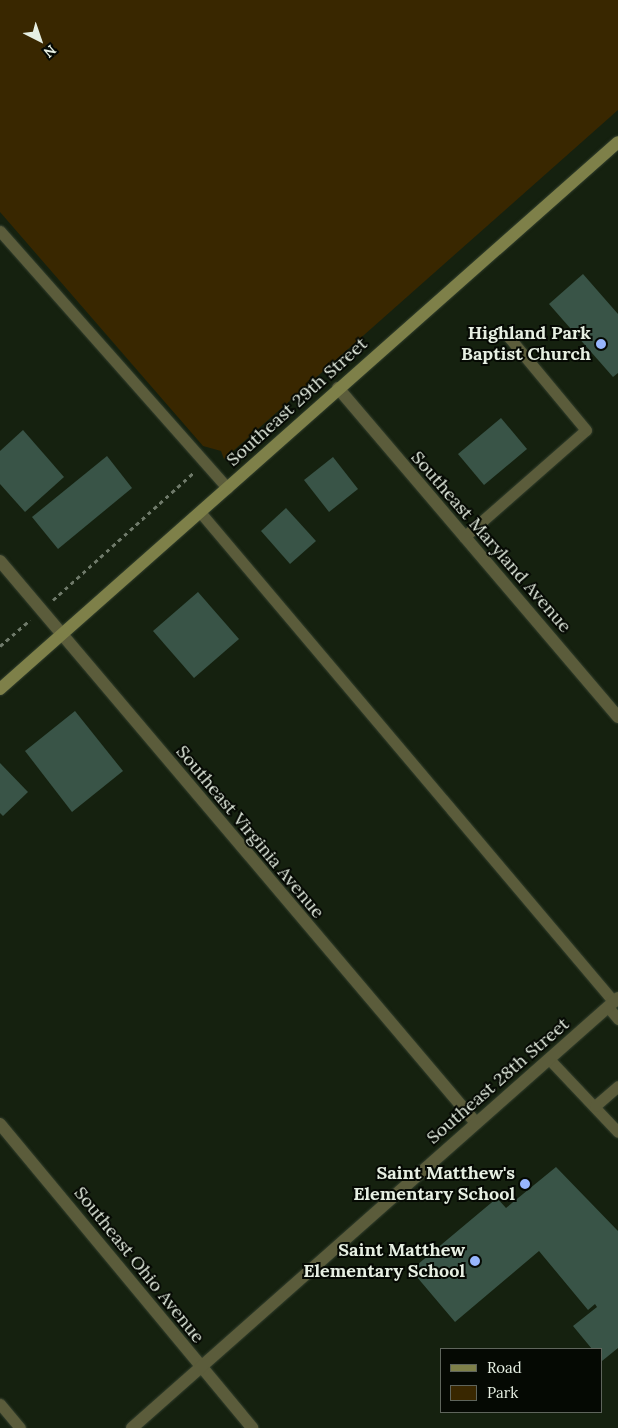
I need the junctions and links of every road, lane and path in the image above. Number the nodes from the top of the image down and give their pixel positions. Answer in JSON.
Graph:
{"nodes":[{"id":1,"x":618,"y":142,"type":"edge"},
{"id":2,"x":0,"y":231,"type":"edge"},
{"id":3,"x":508,"y":336,"type":"dead end"},
{"id":4,"x":338,"y":388,"type":"junction"},
{"id":5,"x":204,"y":463,"type":"junction"},
{"id":6,"x":227,"y":488,"type":"junction"},
{"id":7,"x":200,"y":512,"type":"junction"},
{"id":8,"x":464,"y":537,"type":"junction"},
{"id":9,"x":0,"y":562,"type":"edge"},
{"id":10,"x":42,"y":610,"type":"junction"},
{"id":11,"x":63,"y":633,"type":"junction"},
{"id":12,"x":0,"y":646,"type":"edge"},
{"id":13,"x":0,"y":689,"type":"edge"},
{"id":14,"x":618,"y":717,"type":"edge"},
{"id":15,"x":613,"y":1003,"type":"edge"},
{"id":16,"x":618,"y":1019,"type":"edge"},
{"id":17,"x":549,"y":1059,"type":"junction"},
{"id":18,"x":618,"y":1086,"type":"edge"},
{"id":19,"x":595,"y":1106,"type":"junction"},
{"id":20,"x":476,"y":1123,"type":"junction"},
{"id":21,"x":0,"y":1124,"type":"edge"},
{"id":22,"x":618,"y":1132,"type":"edge"},
{"id":23,"x":201,"y":1367,"type":"junction"},
{"id":24,"x":0,"y":1404,"type":"edge"},
{"id":25,"x":20,"y":1428,"type":"edge"},
{"id":26,"x":132,"y":1428,"type":"edge"},
{"id":27,"x":252,"y":1428,"type":"edge"}],
"edges":[{"from":1,"to":4,"type":"main road","name":"Southeast 29th Street"},
{"from":2,"to":5,"type":"lane"},
{"from":3,"to":8,"type":"lane"},
{"from":4,"to":6,"type":"main road","name":"Southeast 29th Street"},
{"from":4,"to":8,"type":"street","name":"Southeast Maryland Avenue"},
{"from":5,"to":6,"type":"lane"},
{"from":5,"to":10,"type":"path"},
{"from":6,"to":7,"type":"main road","name":"Southeast 29th Street"},
{"from":7,"to":11,"type":"main road","name":"Southeast 29th Street"},
{"from":7,"to":15,"type":"lane"},
{"from":8,"to":14,"type":"street","name":"Southeast Maryland Avenue"},
{"from":9,"to":10,"type":"street","name":"Southeast Virginia Avenue"},
{"from":10,"to":11,"type":"street","name":"Southeast Virginia Avenue"},
{"from":10,"to":12,"type":"path"},
{"from":11,"to":13,"type":"main road","name":"Southeast 29th Street"},
{"from":11,"to":20,"type":"street","name":"Southeast Virginia Avenue"},
{"from":15,"to":16,"type":"lane"},
{"from":15,"to":17,"type":"street","name":"Southeast 28th Street"},
{"from":17,"to":19,"type":"lane"},
{"from":17,"to":20,"type":"street","name":"Southeast 28th Street"},
{"from":18,"to":19,"type":"lane"},
{"from":19,"to":22,"type":"lane"},
{"from":20,"to":23,"type":"street","name":"Southeast 28th Street"},
{"from":21,"to":23,"type":"street","name":"Southeast Ohio Avenue"},
{"from":23,"to":26,"type":"street","name":"Southeast 28th Street"},
{"from":23,"to":27,"type":"street","name":"Southeast Ohio Avenue"},
{"from":24,"to":25,"type":"lane"}]}
